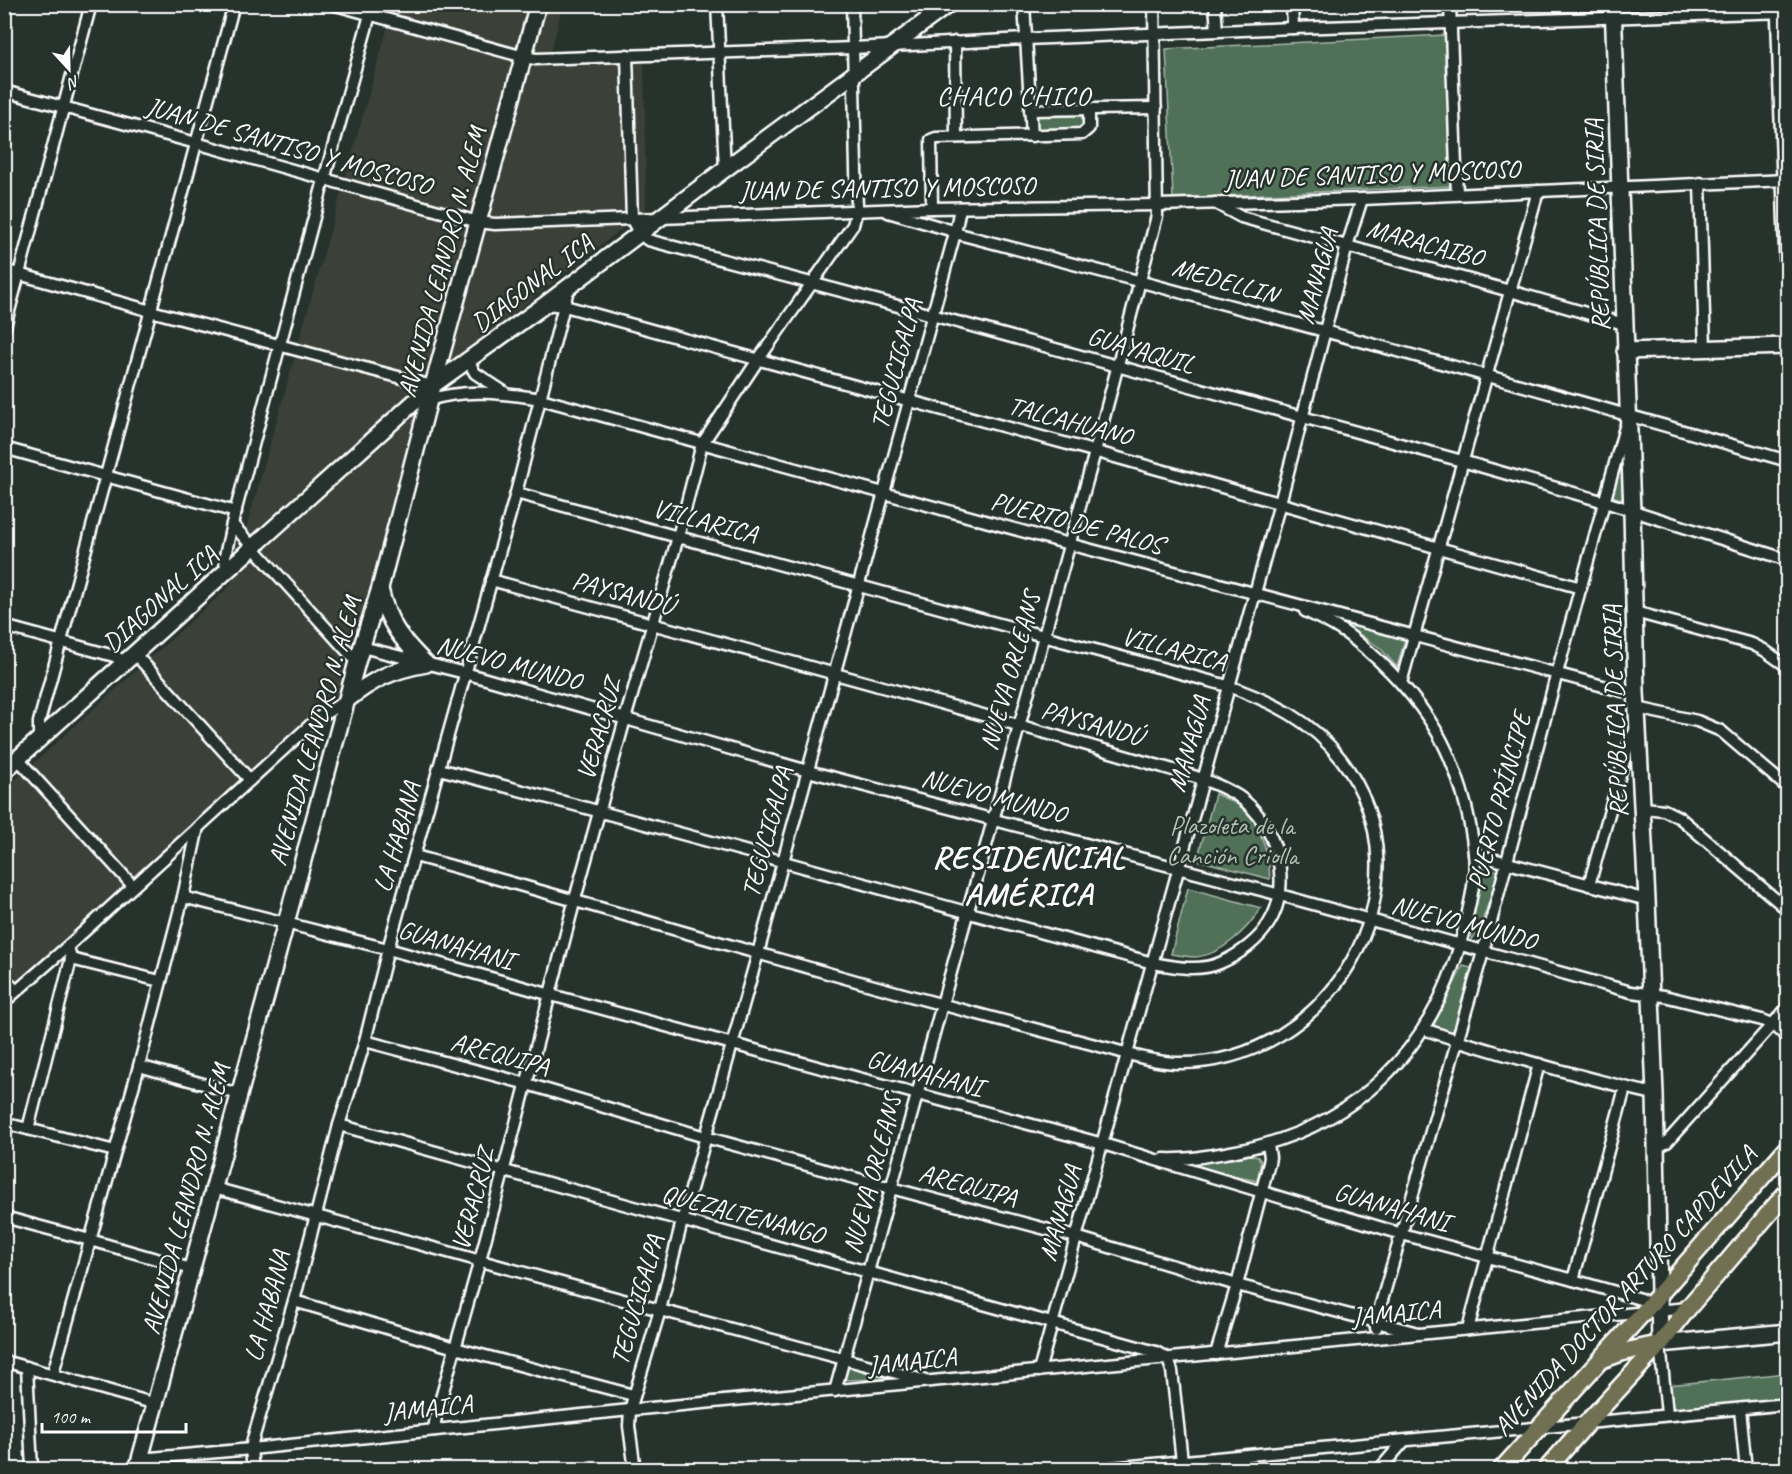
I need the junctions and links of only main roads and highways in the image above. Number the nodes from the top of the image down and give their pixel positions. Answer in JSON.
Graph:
{"nodes":[{"id":1,"x":538,"y":4,"type":"edge"},
{"id":2,"x":949,"y":4,"type":"edge"},
{"id":3,"x":1782,"y":9,"type":"edge"},
{"id":4,"x":1613,"y":11,"type":"edge"},
{"id":5,"x":1786,"y":180,"type":"edge"},
{"id":6,"x":1788,"y":266,"type":"edge"},
{"id":7,"x":1788,"y":346,"type":"edge"},
{"id":8,"x":1625,"y":351,"type":"junction"},
{"id":9,"x":431,"y":393,"type":"junction"},
{"id":10,"x":380,"y":588,"type":"junction"},
{"id":11,"x":347,"y":700,"type":"junction"},
{"id":12,"x":4,"y":771,"type":"edge"},
{"id":13,"x":1788,"y":1147,"type":"edge"},
{"id":14,"x":1788,"y":1191,"type":"edge"},
{"id":15,"x":1653,"y":1305,"type":"junction"},
{"id":16,"x":1788,"y":1332,"type":"edge"},
{"id":17,"x":1660,"y":1344,"type":"junction"},
{"id":18,"x":1598,"y":1361,"type":"junction"},
{"id":19,"x":138,"y":1464,"type":"edge"},
{"id":20,"x":1501,"y":1470,"type":"edge"},
{"id":21,"x":1546,"y":1470,"type":"edge"}],
"edges":[{"from":1,"to":9,"type":"main road","name":"AVENIDA LEANDRO N. ALEM"},
{"from":2,"to":9,"type":"main road","name":"DIAGONAL ICA"},
{"from":3,"to":5,"type":"main road"},
{"from":4,"to":8,"type":"main road","name":"REPÚBLICA DE SIRIA"},
{"from":5,"to":6,"type":"main road"},
{"from":7,"to":8,"type":"main road"},
{"from":8,"to":15,"type":"main road","name":"REPÚBLICA DE SIRIA"},
{"from":9,"to":10,"type":"main road","name":"AVENIDA LEANDRO N. ALEM"},
{"from":9,"to":12,"type":"main road","name":"DIAGONAL ICA"},
{"from":10,"to":11,"type":"main road","name":"AVENIDA LEANDRO N. ALEM"},
{"from":10,"to":11,"type":"main road"},
{"from":11,"to":19,"type":"main road","name":"AVENIDA LEANDRO N. ALEM"},
{"from":13,"to":15,"type":"main road","name":"AVENIDA DOCTOR ARTURO CAPDEVILA"},
{"from":14,"to":17,"type":"main road"},
{"from":15,"to":17,"type":"main road","name":"REPÚBLICA DE SIRIA"},
{"from":15,"to":18,"type":"main road","name":"AVENIDA DOCTOR ARTURO CAPDEVILA"},
{"from":16,"to":17,"type":"main road"},
{"from":17,"to":18,"type":"main road"},
{"from":17,"to":21,"type":"main road"},
{"from":18,"to":20,"type":"main road","name":"AVENIDA DOCTOR ARTURO CAPDEVILA"}]}
